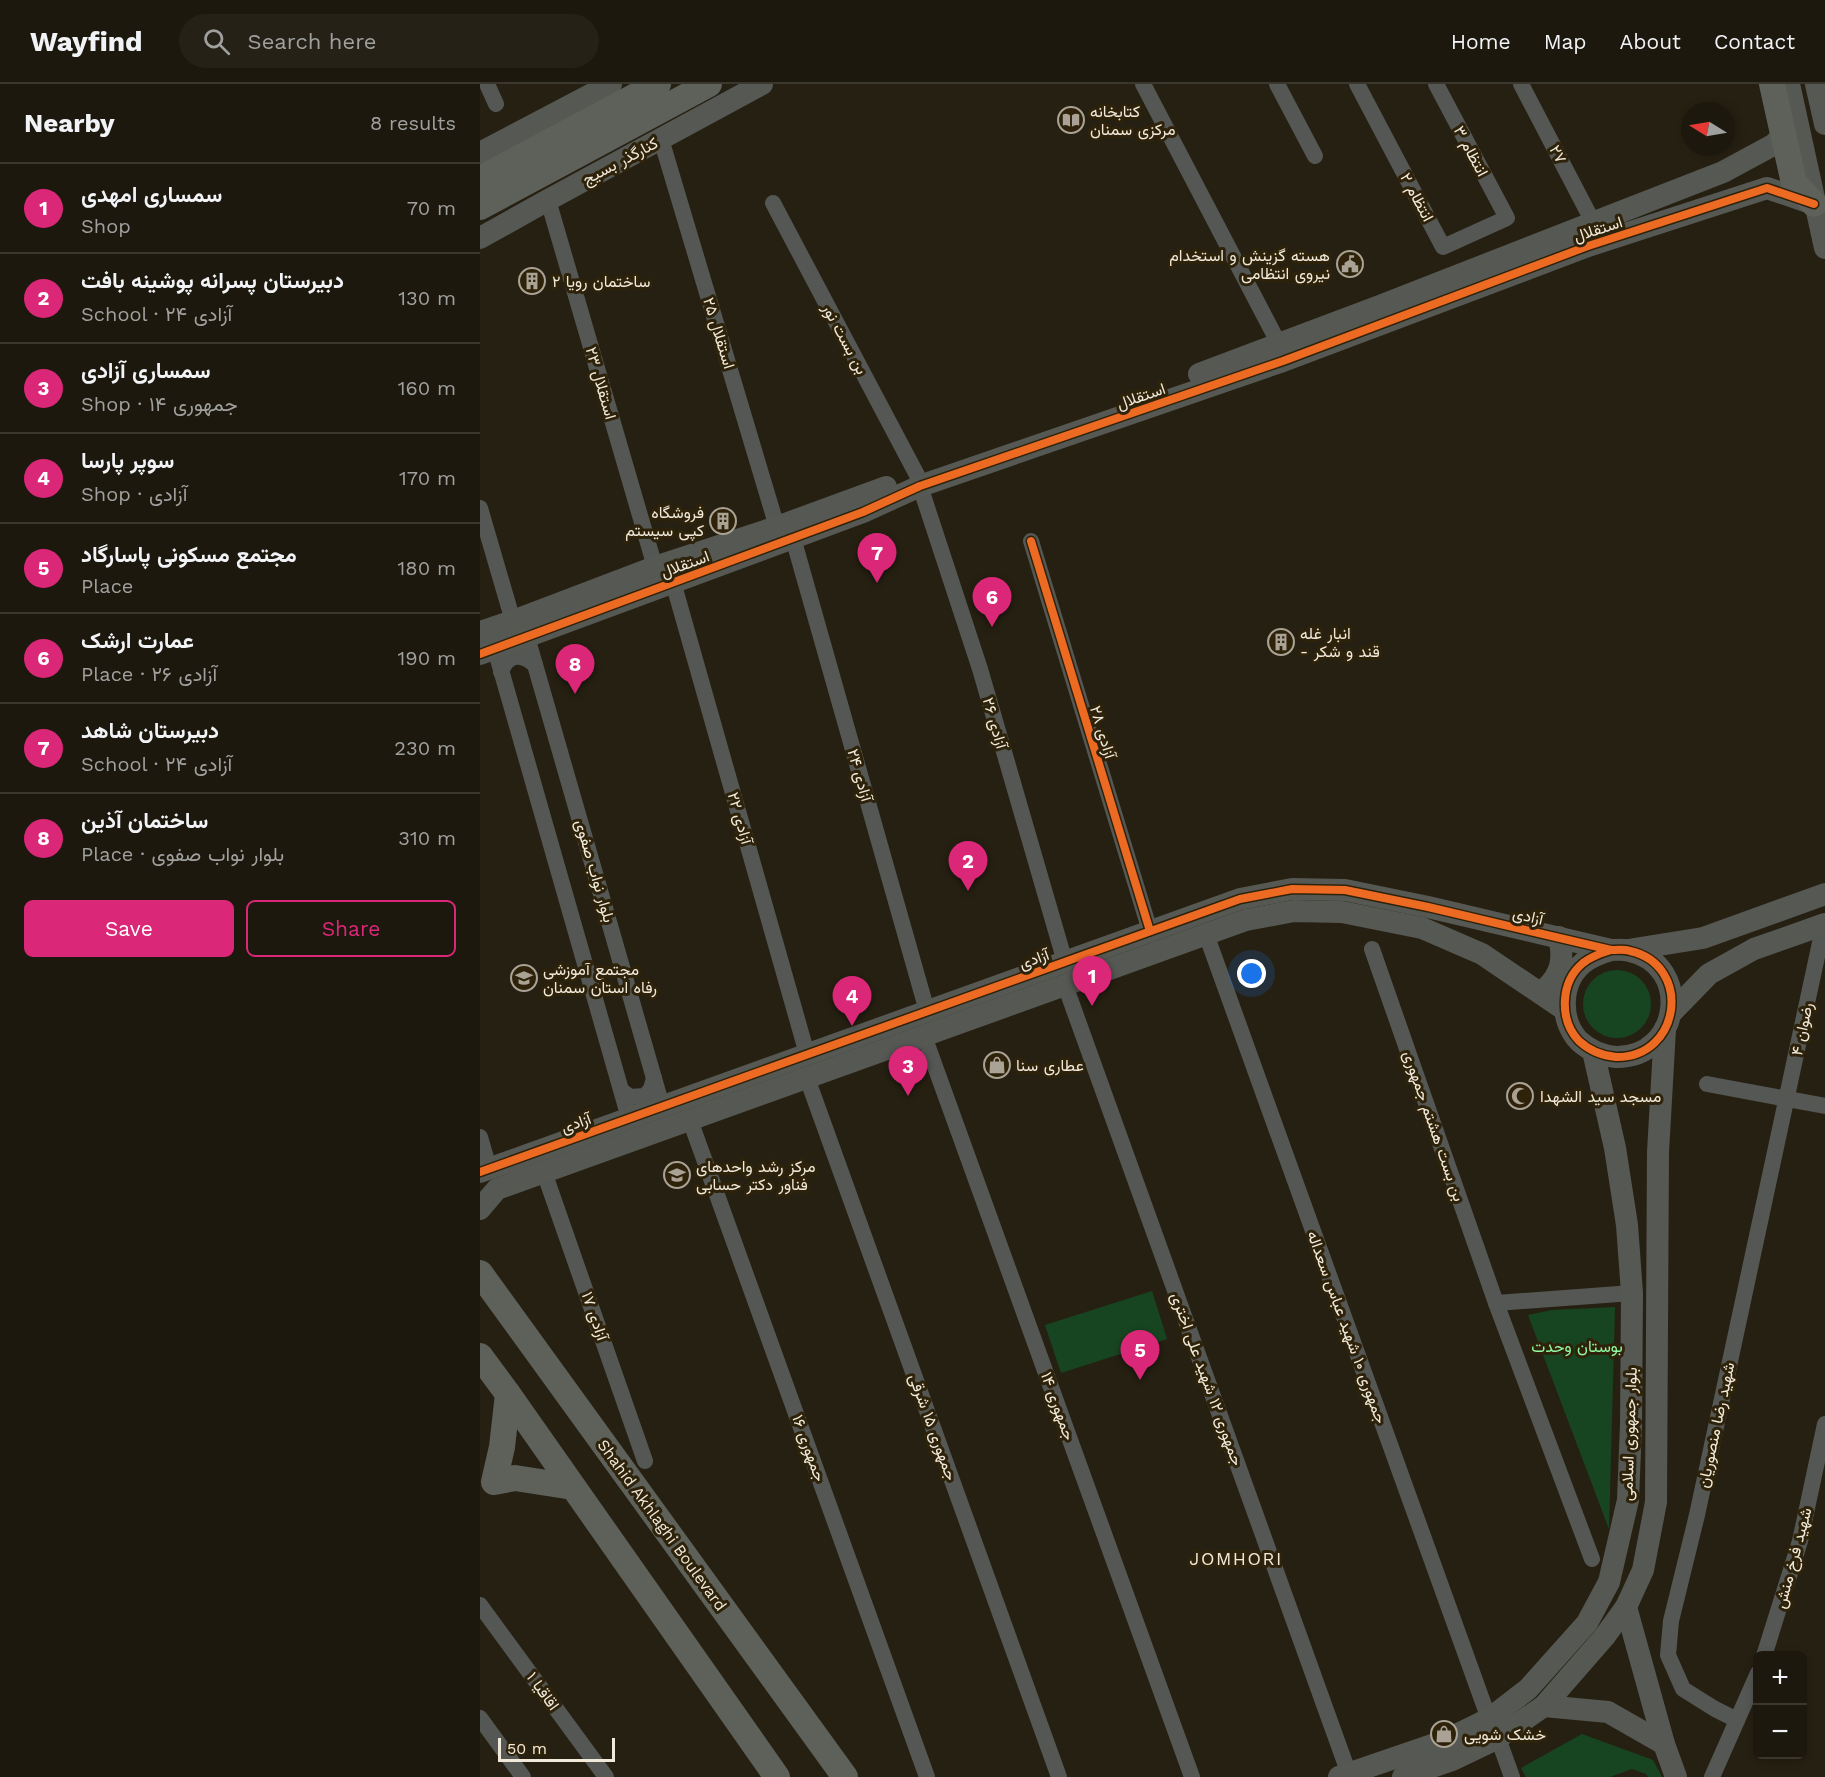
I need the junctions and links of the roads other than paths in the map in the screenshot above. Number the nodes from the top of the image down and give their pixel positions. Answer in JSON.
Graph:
{"nodes":[{"id":1,"x":487,"y":84,"type":"edge"},
{"id":2,"x":611,"y":84,"type":"edge"},
{"id":3,"x":658,"y":84,"type":"edge"},
{"id":4,"x":709,"y":84,"type":"edge"},
{"id":5,"x":762,"y":84,"type":"edge"},
{"id":6,"x":1143,"y":84,"type":"edge"},
{"id":7,"x":1277,"y":84,"type":"edge"},
{"id":8,"x":1357,"y":84,"type":"edge"},
{"id":9,"x":1436,"y":84,"type":"edge"},
{"id":10,"x":1521,"y":84,"type":"edge"},
{"id":11,"x":1772,"y":84,"type":"edge"},
{"id":12,"x":1789,"y":84,"type":"edge"},
{"id":13,"x":496,"y":104,"type":"dead end"},
{"id":14,"x":1783,"y":136,"type":"junction"},
{"id":15,"x":661,"y":139,"type":"junction"},
{"id":16,"x":1760,"y":152,"type":"junction"},
{"id":17,"x":1315,"y":156,"type":"dead end"},
{"id":18,"x":484,"y":183,"type":"edge"},
{"id":19,"x":1767,"y":188,"type":"junction"},
{"id":20,"x":548,"y":200,"type":"junction"},
{"id":21,"x":773,"y":203,"type":"dead end"},
{"id":22,"x":1814,"y":204,"type":"junction"},
{"id":23,"x":1507,"y":218,"type":"joint"},
{"id":24,"x":1594,"y":224,"type":"junction"},
{"id":25,"x":480,"y":238,"type":"edge"},
{"id":26,"x":1825,"y":248,"type":"edge"},
{"id":27,"x":1279,"y":344,"type":"junction"},
{"id":28,"x":1113,"y":412,"type":"junction"},
{"id":29,"x":919,"y":480,"type":"junction"},
{"id":30,"x":480,"y":508,"type":"edge"},
{"id":31,"x":785,"y":533,"type":"junction"},
{"id":32,"x":1031,"y":541,"type":"dead end"},
{"id":33,"x":655,"y":567,"type":"junction"},
{"id":34,"x":673,"y":582,"type":"junction"},
{"id":35,"x":580,"y":606,"type":"junction"},
{"id":36,"x":520,"y":629,"type":"junction"},
{"id":37,"x":480,"y":632,"type":"edge"},
{"id":38,"x":487,"y":651,"type":"edge"},
{"id":39,"x":535,"y":665,"type":"junction"},
{"id":40,"x":501,"y":672,"type":"junction"},
{"id":41,"x":1825,"y":894,"type":"edge"},
{"id":42,"x":1825,"y":924,"type":"edge"},
{"id":43,"x":1150,"y":931,"type":"junction"},
{"id":44,"x":1206,"y":934,"type":"junction"},
{"id":45,"x":1559,"y":938,"type":"junction"},
{"id":46,"x":1372,"y":949,"type":"dead end"},
{"id":47,"x":1620,"y":950,"type":"junction"},
{"id":48,"x":1065,"y":962,"type":"junction"},
{"id":49,"x":1065,"y":985,"type":"junction"},
{"id":50,"x":1532,"y":988,"type":"junction"},
{"id":51,"x":1565,"y":1010,"type":"junction"},
{"id":52,"x":927,"y":1011,"type":"junction"},
{"id":53,"x":1668,"y":1021,"type":"junction"},
{"id":54,"x":924,"y":1036,"type":"junction"},
{"id":55,"x":872,"y":1043,"type":"junction"},
{"id":56,"x":1593,"y":1051,"type":"junction"},
{"id":57,"x":807,"y":1054,"type":"junction"},
{"id":58,"x":654,"y":1078,"type":"junction"},
{"id":59,"x":807,"y":1078,"type":"junction"},
{"id":60,"x":1707,"y":1084,"type":"dead end"},
{"id":61,"x":622,"y":1091,"type":"junction"},
{"id":62,"x":1787,"y":1098,"type":"junction"},
{"id":63,"x":662,"y":1106,"type":"junction"},
{"id":64,"x":1825,"y":1106,"type":"edge"},
{"id":65,"x":629,"y":1118,"type":"junction"},
{"id":66,"x":690,"y":1120,"type":"junction"},
{"id":67,"x":480,"y":1137,"type":"edge"},
{"id":68,"x":485,"y":1170,"type":"edge"},
{"id":69,"x":544,"y":1172,"type":"junction"},
{"id":70,"x":480,"y":1209,"type":"edge"},
{"id":71,"x":480,"y":1273,"type":"edge"},
{"id":72,"x":1632,"y":1293,"type":"junction"},
{"id":73,"x":1496,"y":1303,"type":"junction"},
{"id":74,"x":1632,"y":1348,"type":"junction"},
{"id":75,"x":1658,"y":1348,"type":"junction"},
{"id":76,"x":480,"y":1356,"type":"edge"},
{"id":77,"x":508,"y":1394,"type":"junction"},
{"id":78,"x":1825,"y":1424,"type":"edge"},
{"id":79,"x":645,"y":1461,"type":"dead end"},
{"id":80,"x":487,"y":1487,"type":"edge"},
{"id":81,"x":573,"y":1487,"type":"junction"},
{"id":82,"x":1592,"y":1559,"type":"dead end"},
{"id":83,"x":480,"y":1605,"type":"edge"},
{"id":84,"x":1626,"y":1607,"type":"junction"},
{"id":85,"x":1766,"y":1651,"type":"edge"},
{"id":86,"x":1753,"y":1684,"type":"edge"},
{"id":87,"x":1544,"y":1706,"type":"junction"},
{"id":88,"x":480,"y":1718,"type":"edge"},
{"id":89,"x":1737,"y":1720,"type":"junction"},
{"id":90,"x":1493,"y":1729,"type":"junction"},
{"id":91,"x":1664,"y":1744,"type":"junction"},
{"id":92,"x":1344,"y":1775,"type":"edge"},
{"id":93,"x":523,"y":1777,"type":"edge"},
{"id":94,"x":606,"y":1777,"type":"edge"},
{"id":95,"x":777,"y":1777,"type":"edge"},
{"id":96,"x":845,"y":1777,"type":"edge"},
{"id":97,"x":927,"y":1777,"type":"edge"},
{"id":98,"x":1059,"y":1777,"type":"edge"},
{"id":99,"x":1192,"y":1777,"type":"edge"},
{"id":100,"x":1403,"y":1777,"type":"edge"},
{"id":101,"x":1512,"y":1777,"type":"edge"},
{"id":102,"x":1676,"y":1777,"type":"edge"},
{"id":103,"x":1712,"y":1777,"type":"edge"}],
"edges":[{"from":1,"to":13,"type":"street"},
{"from":2,"to":18,"type":"street"},
{"from":3,"to":18,"type":"main road"},
{"from":4,"to":18,"type":"main road"},
{"from":5,"to":15,"type":"street","name":"کنارگذر بسیج"},
{"from":6,"to":27,"type":"street"},
{"from":7,"to":17,"type":"street"},
{"from":8,"to":23,"type":"street","name":"انتظام ۲"},
{"from":9,"to":23,"type":"street","name":"انتظام ۳"},
{"from":10,"to":24,"type":"street","name":"۲۷"},
{"from":11,"to":14,"type":"main road"},
{"from":12,"to":22,"type":"street"},
{"from":14,"to":16,"type":"street","name":"استقلال"},
{"from":14,"to":22,"type":"main road"},
{"from":15,"to":20,"type":"street","name":"کنارگذر بسیج"},
{"from":15,"to":31,"type":"street","name":"استقلال ۲۵"},
{"from":16,"to":19,"type":"street"},
{"from":16,"to":24,"type":"street","name":"استقلال"},
{"from":19,"to":22,"type":"street"},
{"from":19,"to":28,"type":"street","name":"استقلال"},
{"from":20,"to":25,"type":"street","name":"کنارگذر بسیج"},
{"from":20,"to":33,"type":"street","name":"استقلال ۲۳"},
{"from":21,"to":29,"type":"street","name":"بن بست نور"},
{"from":22,"to":26,"type":"street"},
{"from":24,"to":27,"type":"street","name":"استقلال"},
{"from":27,"to":28,"type":"street","name":"استقلال"},
{"from":28,"to":29,"type":"street","name":"استقلال"},
{"from":29,"to":31,"type":"street","name":"استقلال"},
{"from":29,"to":48,"type":"street","name":"آزادی ۲۶"},
{"from":30,"to":36,"type":"street","name":"بلوار نواب صفوی"},
{"from":31,"to":33,"type":"street","name":"استقلال"},
{"from":31,"to":34,"type":"street","name":"استقلال"},
{"from":31,"to":52,"type":"street","name":"آزادی ۲۴"},
{"from":32,"to":43,"type":"street","name":"آزادی ۲۸"},
{"from":33,"to":35,"type":"street","name":"استقلال"},
{"from":34,"to":35,"type":"street","name":"استقلال"},
{"from":34,"to":57,"type":"street","name":"آزادی ۲۲"},
{"from":35,"to":36,"type":"street","name":"استقلال"},
{"from":36,"to":37,"type":"street","name":"استقلال"},
{"from":36,"to":38,"type":"street","name":"استقلال"},
{"from":36,"to":39,"type":"street","name":"بلوار نواب صفوی"},
{"from":38,"to":40,"type":"street"},
{"from":39,"to":40,"type":"street"},
{"from":39,"to":58,"type":"street","name":"بلوار نواب صفوی"},
{"from":40,"to":61,"type":"street"},
{"from":41,"to":47,"type":"street"},
{"from":42,"to":53,"type":"street"},
{"from":42,"to":62,"type":"street","name":"رضوان ۴"},
{"from":43,"to":45,"type":"street","name":"آزادی"},
{"from":43,"to":48,"type":"street","name":"آزادی"},
{"from":44,"to":49,"type":"street","name":"آزادی"},
{"from":44,"to":50,"type":"street","name":"آزادی"},
{"from":44,"to":90,"type":"street","name":"جمهوری ۱۰ شهید عباس سعداله"},
{"from":45,"to":47,"type":"street","name":"آزادی"},
{"from":45,"to":50,"type":"street"},
{"from":46,"to":73,"type":"street","name":"بن بست هشتم جمهوری"},
{"from":47,"to":51,"type":"street"},
{"from":47,"to":53,"type":"street"},
{"from":48,"to":52,"type":"street","name":"آزادی"},
{"from":49,"to":54,"type":"street","name":"آزادی"},
{"from":49,"to":92,"type":"street","name":"جمهوری ۱۲ شهید علی اختری"},
{"from":50,"to":51,"type":"street","name":"آزادی"},
{"from":51,"to":56,"type":"street"},
{"from":52,"to":55,"type":"street","name":"آزادی"},
{"from":53,"to":56,"type":"street"},
{"from":53,"to":75,"type":"street","name":"بلوار جمهوری اسلامی"},
{"from":54,"to":55,"type":"street","name":"آزادی"},
{"from":54,"to":99,"type":"street","name":"جمهوری ۱۴"},
{"from":55,"to":57,"type":"street","name":"آزادی"},
{"from":55,"to":59,"type":"street","name":"آزادی"},
{"from":56,"to":72,"type":"street","name":"بلوار جمهوری اسلامی"},
{"from":57,"to":63,"type":"street","name":"آزادی"},
{"from":58,"to":61,"type":"street"},
{"from":58,"to":63,"type":"street","name":"بلوار نواب صفوی"},
{"from":59,"to":66,"type":"street","name":"آزادی"},
{"from":59,"to":98,"type":"street","name":"جمهوری ۱۵ شرقی"},
{"from":60,"to":62,"type":"street"},
{"from":61,"to":65,"type":"street"},
{"from":62,"to":64,"type":"street"},
{"from":62,"to":89,"type":"street","name":"شهید رضا منصوریان"},
{"from":63,"to":65,"type":"street","name":"آزادی"},
{"from":65,"to":68,"type":"street","name":"آزادی"},
{"from":66,"to":69,"type":"street","name":"آزادی"},
{"from":66,"to":97,"type":"street","name":"جمهوری ۱۶"},
{"from":67,"to":68,"type":"street"},
{"from":69,"to":70,"type":"street","name":"آزادی"},
{"from":69,"to":79,"type":"street","name":"آزادی ۱۷"},
{"from":71,"to":96,"type":"main road","name":"Shahid Akhlaghi Boulevard"},
{"from":72,"to":73,"type":"street"},
{"from":72,"to":74,"type":"street","name":"بلوار جمهوری اسلامی"},
{"from":73,"to":82,"type":"street","name":"بن بست هشتم جمهوری"},
{"from":74,"to":75,"type":"street"},
{"from":74,"to":90,"type":"street","name":"بلوار جمهوری اسلامی"},
{"from":75,"to":84,"type":"street","name":"بلوار جمهوری اسلامی"},
{"from":76,"to":77,"type":"main road"},
{"from":77,"to":80,"type":"main road"},
{"from":77,"to":81,"type":"main road"},
{"from":78,"to":85,"type":"street","name":"شهید فرخ منش"},
{"from":80,"to":81,"type":"main road"},
{"from":81,"to":95,"type":"main road"},
{"from":83,"to":94,"type":"street","name":"اقاقیا ۱"},
{"from":84,"to":87,"type":"street","name":"بلوار جمهوری اسلامی"},
{"from":84,"to":91,"type":"street"},
{"from":86,"to":89,"type":"street"},
{"from":87,"to":90,"type":"street","name":"بلوار جمهوری اسلامی"},
{"from":87,"to":91,"type":"street"},
{"from":88,"to":93,"type":"street"},
{"from":89,"to":103,"type":"street"},
{"from":90,"to":92,"type":"street","name":"بلوار جمهوری اسلامی"},
{"from":90,"to":100,"type":"street","name":"بلوار جمهوری اسلامی"},
{"from":90,"to":101,"type":"street","name":"جمهوری ۱۰ شهید عباس سعداله"},
{"from":91,"to":102,"type":"street"}]}
